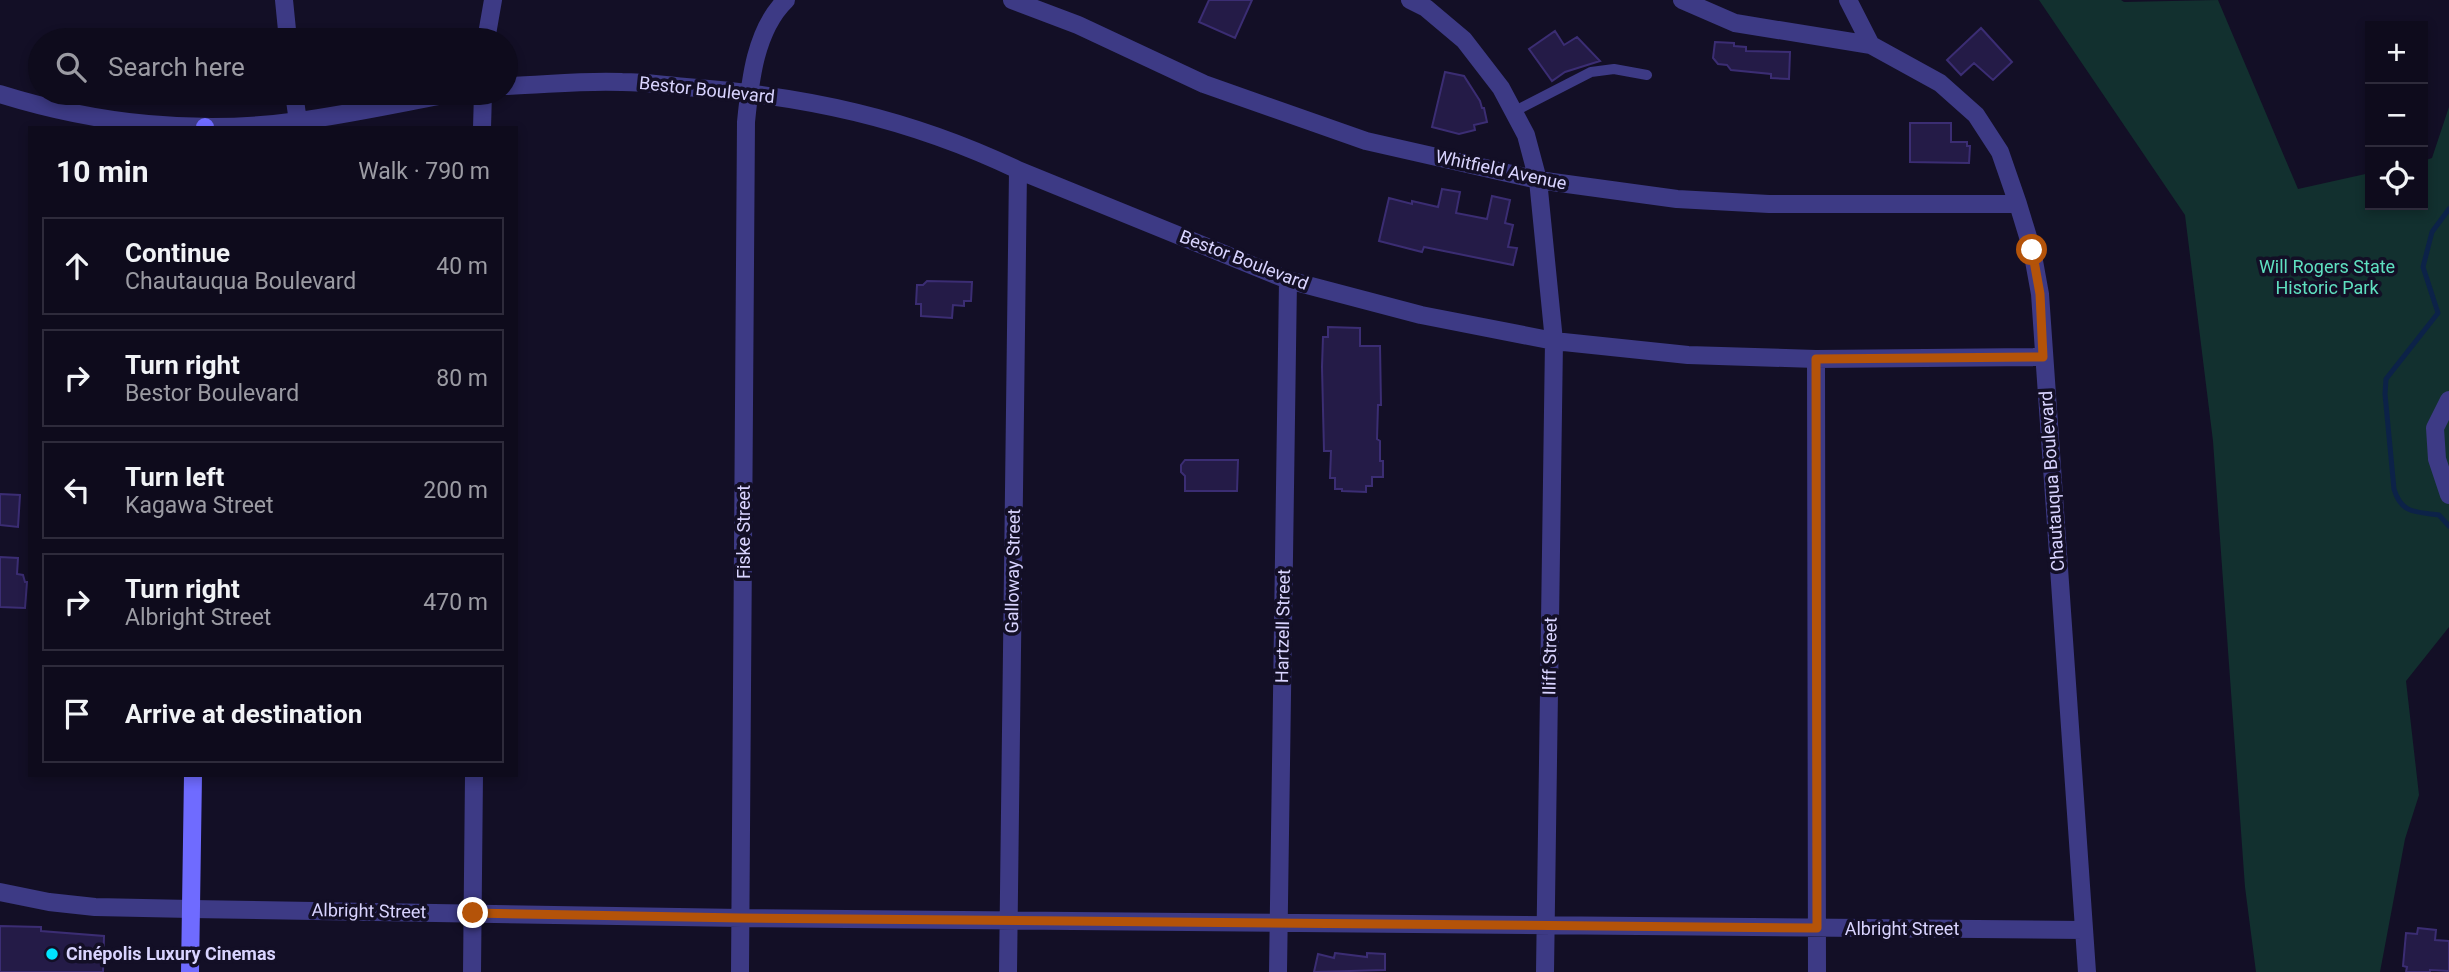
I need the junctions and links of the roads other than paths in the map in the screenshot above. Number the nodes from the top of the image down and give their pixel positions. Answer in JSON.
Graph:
{"nodes":[{"id":1,"x":284,"y":0,"type":"edge"},
{"id":2,"x":493,"y":0,"type":"edge"},
{"id":3,"x":786,"y":0,"type":"edge"},
{"id":4,"x":1013,"y":0,"type":"edge"},
{"id":5,"x":1410,"y":0,"type":"edge"},
{"id":6,"x":1682,"y":0,"type":"edge"},
{"id":7,"x":1848,"y":0,"type":"edge"},
{"id":8,"x":287,"y":28,"type":"edge"},
{"id":9,"x":488,"y":28,"type":"edge"},
{"id":10,"x":1871,"y":45,"type":"junction"},
{"id":11,"x":1647,"y":75,"type":"dead end"},
{"id":12,"x":518,"y":86,"type":"edge"},
{"id":13,"x":749,"y":92,"type":"junction"},
{"id":14,"x":0,"y":94,"type":"edge"},
{"id":15,"x":28,"y":102,"type":"edge"},
{"id":16,"x":39,"y":105,"type":"edge"},
{"id":17,"x":296,"y":105,"type":"edge"},
{"id":18,"x":388,"y":105,"type":"edge"},
{"id":19,"x":483,"y":105,"type":"edge"},
{"id":20,"x":1513,"y":112,"type":"junction"},
{"id":21,"x":298,"y":121,"type":"junction"},
{"id":22,"x":174,"y":126,"type":"edge"},
{"id":23,"x":232,"y":126,"type":"edge"},
{"id":24,"x":482,"y":126,"type":"edge"},
{"id":25,"x":1018,"y":170,"type":"junction"},
{"id":26,"x":1538,"y":180,"type":"junction"},
{"id":27,"x":2018,"y":204,"type":"junction"},
{"id":28,"x":1288,"y":280,"type":"junction"},
{"id":29,"x":1553,"y":341,"type":"junction"},
{"id":30,"x":2043,"y":357,"type":"junction"},
{"id":31,"x":1816,"y":359,"type":"junction"},
{"id":32,"x":2449,"y":400,"type":"edge"},
{"id":33,"x":2449,"y":495,"type":"edge"},
{"id":34,"x":193,"y":777,"type":"edge"},
{"id":35,"x":474,"y":777,"type":"edge"},
{"id":36,"x":0,"y":892,"type":"edge"},
{"id":37,"x":191,"y":909,"type":"junction"},
{"id":38,"x":473,"y":913,"type":"junction"},
{"id":39,"x":741,"y":918,"type":"junction"},
{"id":40,"x":1008,"y":920,"type":"junction"},
{"id":41,"x":1279,"y":923,"type":"junction"},
{"id":42,"x":1545,"y":926,"type":"junction"},
{"id":43,"x":1817,"y":928,"type":"junction"},
{"id":44,"x":2084,"y":930,"type":"junction"},
{"id":45,"x":190,"y":972,"type":"edge"},
{"id":46,"x":472,"y":972,"type":"edge"},
{"id":47,"x":740,"y":972,"type":"edge"},
{"id":48,"x":1008,"y":972,"type":"edge"},
{"id":49,"x":1278,"y":972,"type":"edge"},
{"id":50,"x":1545,"y":972,"type":"edge"},
{"id":51,"x":1817,"y":972,"type":"edge"},
{"id":52,"x":2087,"y":972,"type":"edge"}],
"edges":[{"from":1,"to":8,"type":"street"},
{"from":2,"to":9,"type":"street"},
{"from":3,"to":13,"type":"street"},
{"from":4,"to":26,"type":"street","name":"Whitfield Avenue"},
{"from":5,"to":20,"type":"street","name":"Iliff Street"},
{"from":6,"to":10,"type":"street","name":"Chautauqua Boulevard"},
{"from":7,"to":10,"type":"street"},
{"from":10,"to":27,"type":"street","name":"Chautauqua Boulevard"},
{"from":11,"to":20,"type":"lane"},
{"from":12,"to":13,"type":"street","name":"Bestor Boulevard"},
{"from":13,"to":25,"type":"street","name":"Bestor Boulevard"},
{"from":13,"to":39,"type":"street","name":"Fiske Street"},
{"from":14,"to":15,"type":"street"},
{"from":16,"to":22,"type":"street"},
{"from":17,"to":21,"type":"street"},
{"from":18,"to":21,"type":"street"},
{"from":19,"to":24,"type":"street"},
{"from":20,"to":26,"type":"street","name":"Iliff Street"},
{"from":21,"to":23,"type":"street"},
{"from":25,"to":28,"type":"street","name":"Bestor Boulevard"},
{"from":25,"to":40,"type":"street","name":"Galloway Street"},
{"from":26,"to":27,"type":"street","name":"Whitfield Avenue"},
{"from":26,"to":29,"type":"street","name":"Iliff Street"},
{"from":27,"to":30,"type":"street","name":"Chautauqua Boulevard"},
{"from":28,"to":29,"type":"street","name":"Bestor Boulevard"},
{"from":28,"to":41,"type":"street","name":"Hartzell Street"},
{"from":29,"to":31,"type":"street","name":"Bestor Boulevard"},
{"from":29,"to":42,"type":"street","name":"Iliff Street"},
{"from":30,"to":31,"type":"street","name":"Bestor Boulevard"},
{"from":30,"to":44,"type":"street","name":"Chautauqua Boulevard"},
{"from":31,"to":43,"type":"street"},
{"from":32,"to":33,"type":"street"},
{"from":34,"to":37,"type":"street"},
{"from":35,"to":38,"type":"street"},
{"from":36,"to":37,"type":"street","name":"Albright Street"},
{"from":37,"to":38,"type":"street","name":"Albright Street"},
{"from":37,"to":45,"type":"street"},
{"from":38,"to":39,"type":"street","name":"Albright Street"},
{"from":38,"to":46,"type":"street"},
{"from":39,"to":40,"type":"street","name":"Albright Street"},
{"from":39,"to":47,"type":"street","name":"Fiske Street"},
{"from":40,"to":41,"type":"street","name":"Albright Street"},
{"from":40,"to":48,"type":"street","name":"Galloway Street"},
{"from":41,"to":42,"type":"street","name":"Albright Street"},
{"from":41,"to":49,"type":"street","name":"Hartzell Street"},
{"from":42,"to":43,"type":"street","name":"Albright Street"},
{"from":42,"to":50,"type":"street","name":"Iliff Street"},
{"from":43,"to":44,"type":"street","name":"Albright Street"},
{"from":43,"to":51,"type":"street"},
{"from":44,"to":52,"type":"street","name":"Chautauqua Boulevard"}]}
